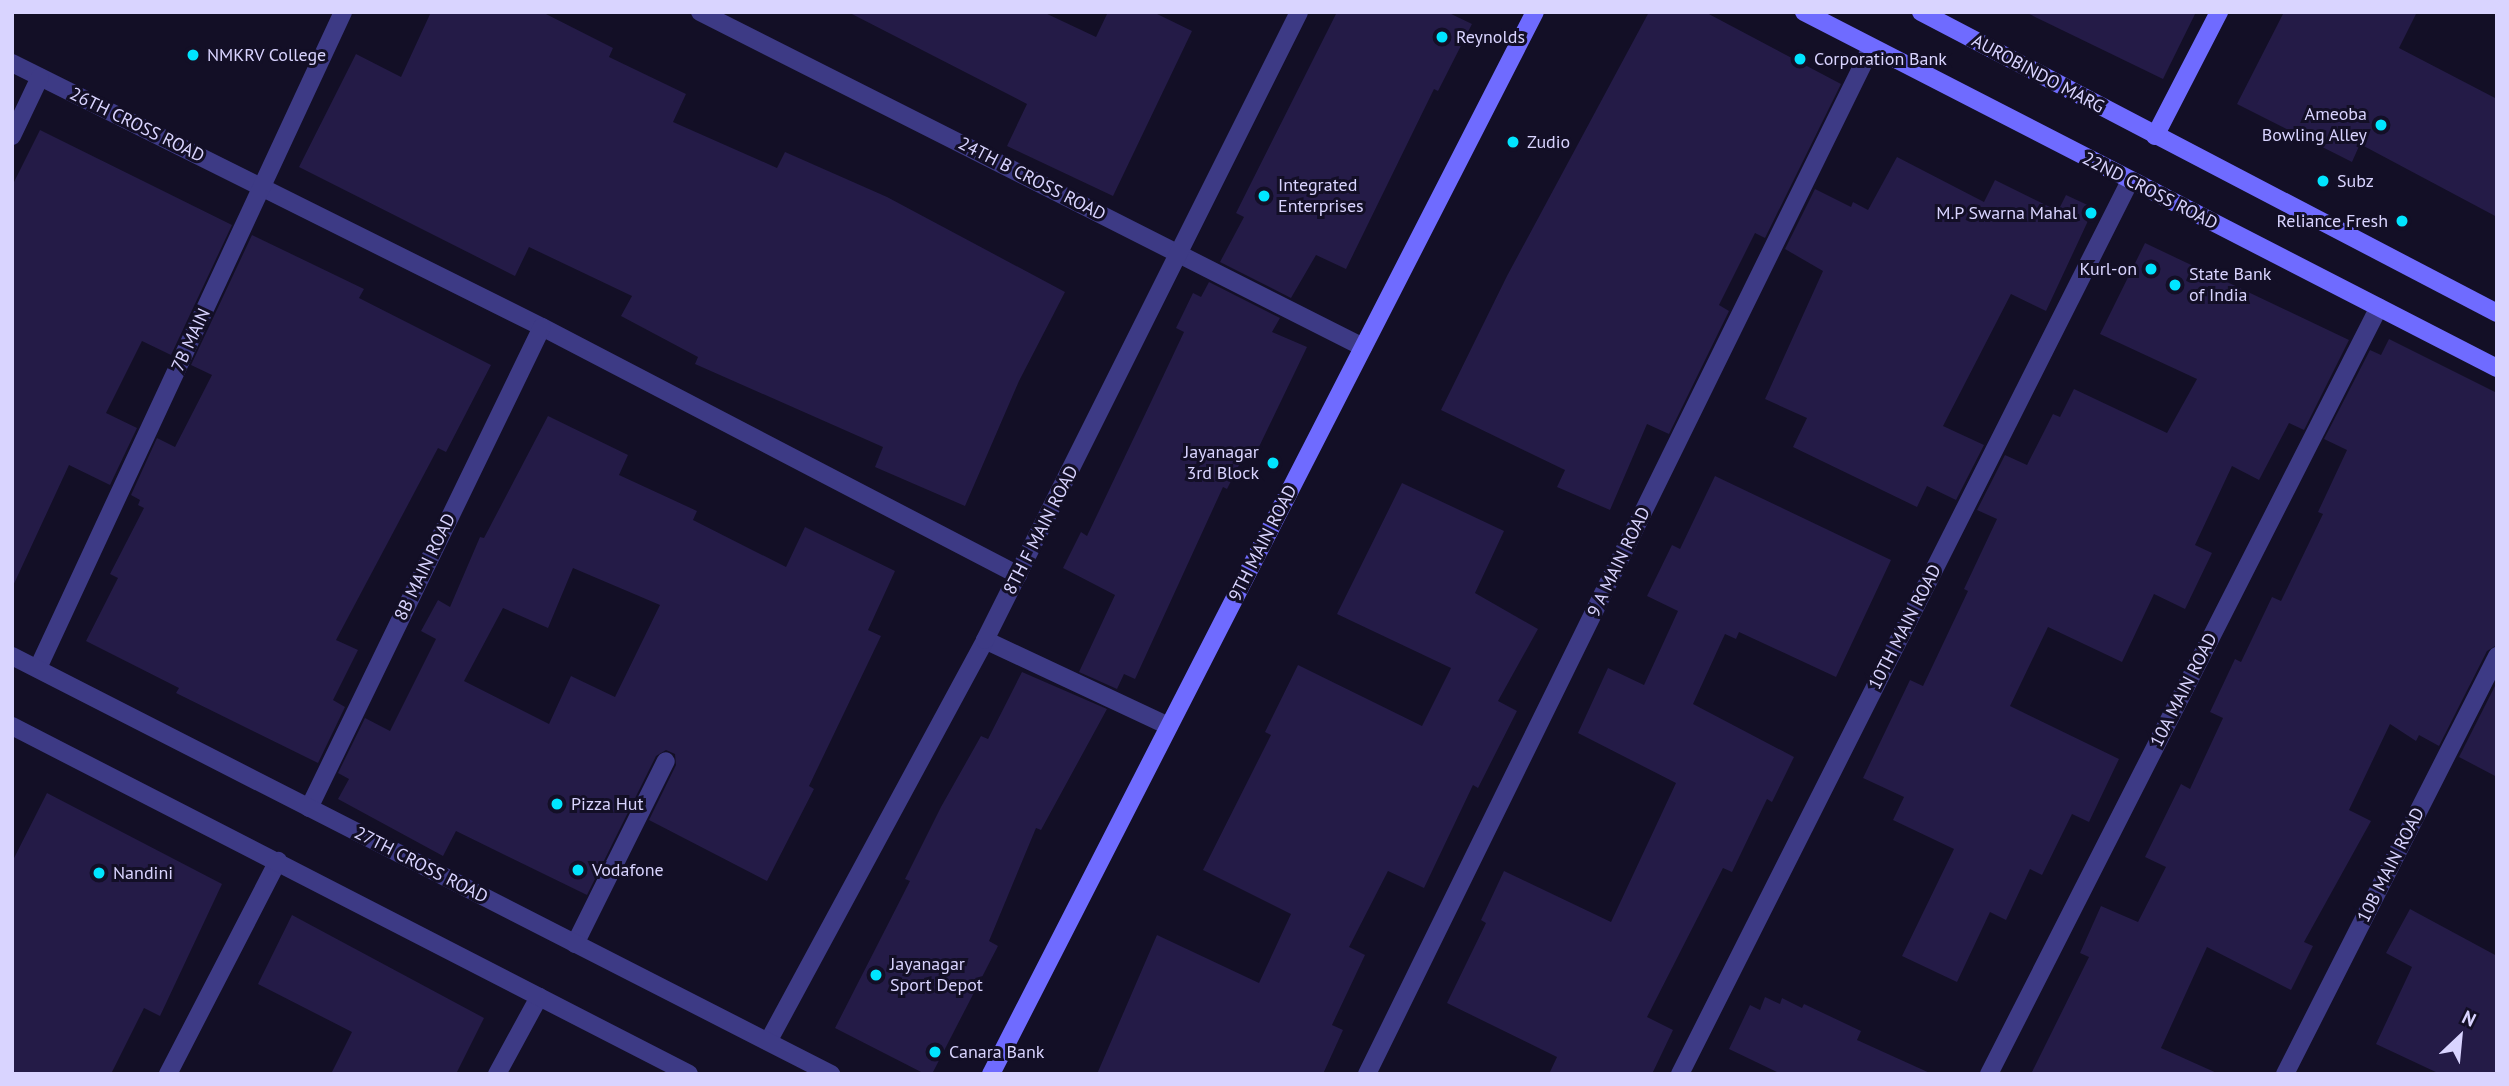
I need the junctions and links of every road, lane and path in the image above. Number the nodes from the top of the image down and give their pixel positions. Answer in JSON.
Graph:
{"nodes":[{"id":1,"x":343,"y":12,"type":"edge"},
{"id":2,"x":700,"y":12,"type":"edge"},
{"id":3,"x":1299,"y":12,"type":"edge"},
{"id":4,"x":1535,"y":12,"type":"edge"},
{"id":5,"x":1804,"y":12,"type":"edge"},
{"id":6,"x":1921,"y":12,"type":"edge"},
{"id":7,"x":2219,"y":12,"type":"edge"},
{"id":8,"x":1870,"y":50,"type":"junction"},
{"id":9,"x":12,"y":63,"type":"edge"},
{"id":10,"x":40,"y":77,"type":"junction"},
{"id":11,"x":12,"y":136,"type":"edge"},
{"id":12,"x":2155,"y":136,"type":"junction"},
{"id":13,"x":2130,"y":181,"type":"junction"},
{"id":14,"x":262,"y":187,"type":"junction"},
{"id":15,"x":1179,"y":254,"type":"junction"},
{"id":16,"x":2379,"y":307,"type":"junction"},
{"id":17,"x":2497,"y":313,"type":"edge"},
{"id":18,"x":542,"y":327,"type":"junction"},
{"id":19,"x":1363,"y":347,"type":"junction"},
{"id":20,"x":2497,"y":368,"type":"edge"},
{"id":21,"x":1018,"y":575,"type":"junction"},
{"id":22,"x":985,"y":640,"type":"junction"},
{"id":23,"x":12,"y":656,"type":"edge"},
{"id":24,"x":2497,"y":656,"type":"edge"},
{"id":25,"x":38,"y":668,"type":"junction"},
{"id":26,"x":12,"y":726,"type":"edge"},
{"id":27,"x":1169,"y":726,"type":"junction"},
{"id":28,"x":666,"y":761,"type":"dead end"},
{"id":29,"x":309,"y":808,"type":"junction"},
{"id":30,"x":278,"y":861,"type":"junction"},
{"id":31,"x":575,"y":944,"type":"junction"},
{"id":32,"x":539,"y":997,"type":"junction"},
{"id":33,"x":769,"y":1040,"type":"junction"},
{"id":34,"x":168,"y":1074,"type":"edge"},
{"id":35,"x":497,"y":1074,"type":"edge"},
{"id":36,"x":689,"y":1074,"type":"edge"},
{"id":37,"x":831,"y":1074,"type":"edge"},
{"id":38,"x":991,"y":1074,"type":"edge"},
{"id":39,"x":1367,"y":1074,"type":"edge"},
{"id":40,"x":1680,"y":1074,"type":"edge"},
{"id":41,"x":1989,"y":1074,"type":"edge"},
{"id":42,"x":2285,"y":1074,"type":"edge"}],
"edges":[{"from":1,"to":14,"type":"street","name":"7B MAIN"},
{"from":2,"to":15,"type":"street","name":"24TH B CROSS ROAD"},
{"from":3,"to":15,"type":"street","name":"8TH F MAIN ROAD"},
{"from":4,"to":19,"type":"main road","name":"9TH MAIN ROAD"},
{"from":5,"to":8,"type":"main road","name":"22ND CROSS ROAD"},
{"from":6,"to":12,"type":"main road","name":"AUROBINDO MARG"},
{"from":7,"to":12,"type":"main road"},
{"from":8,"to":13,"type":"main road","name":"22ND CROSS ROAD"},
{"from":8,"to":39,"type":"street","name":"9 A MAIN ROAD"},
{"from":9,"to":10,"type":"street","name":"26TH CROSS ROAD"},
{"from":10,"to":11,"type":"street"},
{"from":10,"to":14,"type":"street","name":"26TH CROSS ROAD"},
{"from":12,"to":17,"type":"main road"},
{"from":13,"to":16,"type":"main road","name":"22ND CROSS ROAD"},
{"from":13,"to":40,"type":"street","name":"10TH MAIN ROAD"},
{"from":14,"to":18,"type":"street","name":"26TH CROSS ROAD"},
{"from":14,"to":25,"type":"street","name":"7B MAIN"},
{"from":15,"to":19,"type":"street","name":"24TH B CROSS ROAD"},
{"from":15,"to":21,"type":"street","name":"8TH F MAIN ROAD"},
{"from":16,"to":20,"type":"main road","name":"22ND CROSS ROAD"},
{"from":16,"to":41,"type":"street","name":"10A MAIN ROAD"},
{"from":18,"to":21,"type":"street","name":"26TH CROSS ROAD"},
{"from":18,"to":29,"type":"street","name":"8B MAIN ROAD"},
{"from":19,"to":27,"type":"main road","name":"9TH MAIN ROAD"},
{"from":21,"to":22,"type":"street","name":"8TH F MAIN ROAD"},
{"from":22,"to":27,"type":"street"},
{"from":22,"to":33,"type":"street","name":"8TH F MAIN ROAD"},
{"from":23,"to":25,"type":"street","name":"27TH CROSS ROAD"},
{"from":24,"to":42,"type":"street","name":"10B MAIN ROAD"},
{"from":25,"to":29,"type":"street","name":"27TH CROSS ROAD"},
{"from":26,"to":30,"type":"street"},
{"from":27,"to":38,"type":"main road","name":"9TH MAIN ROAD"},
{"from":28,"to":31,"type":"street"},
{"from":29,"to":31,"type":"street","name":"27TH CROSS ROAD"},
{"from":30,"to":32,"type":"street"},
{"from":30,"to":34,"type":"street"},
{"from":31,"to":33,"type":"street","name":"27TH CROSS ROAD"},
{"from":32,"to":35,"type":"street"},
{"from":32,"to":36,"type":"street"},
{"from":33,"to":37,"type":"street","name":"27TH CROSS ROAD"}]}
